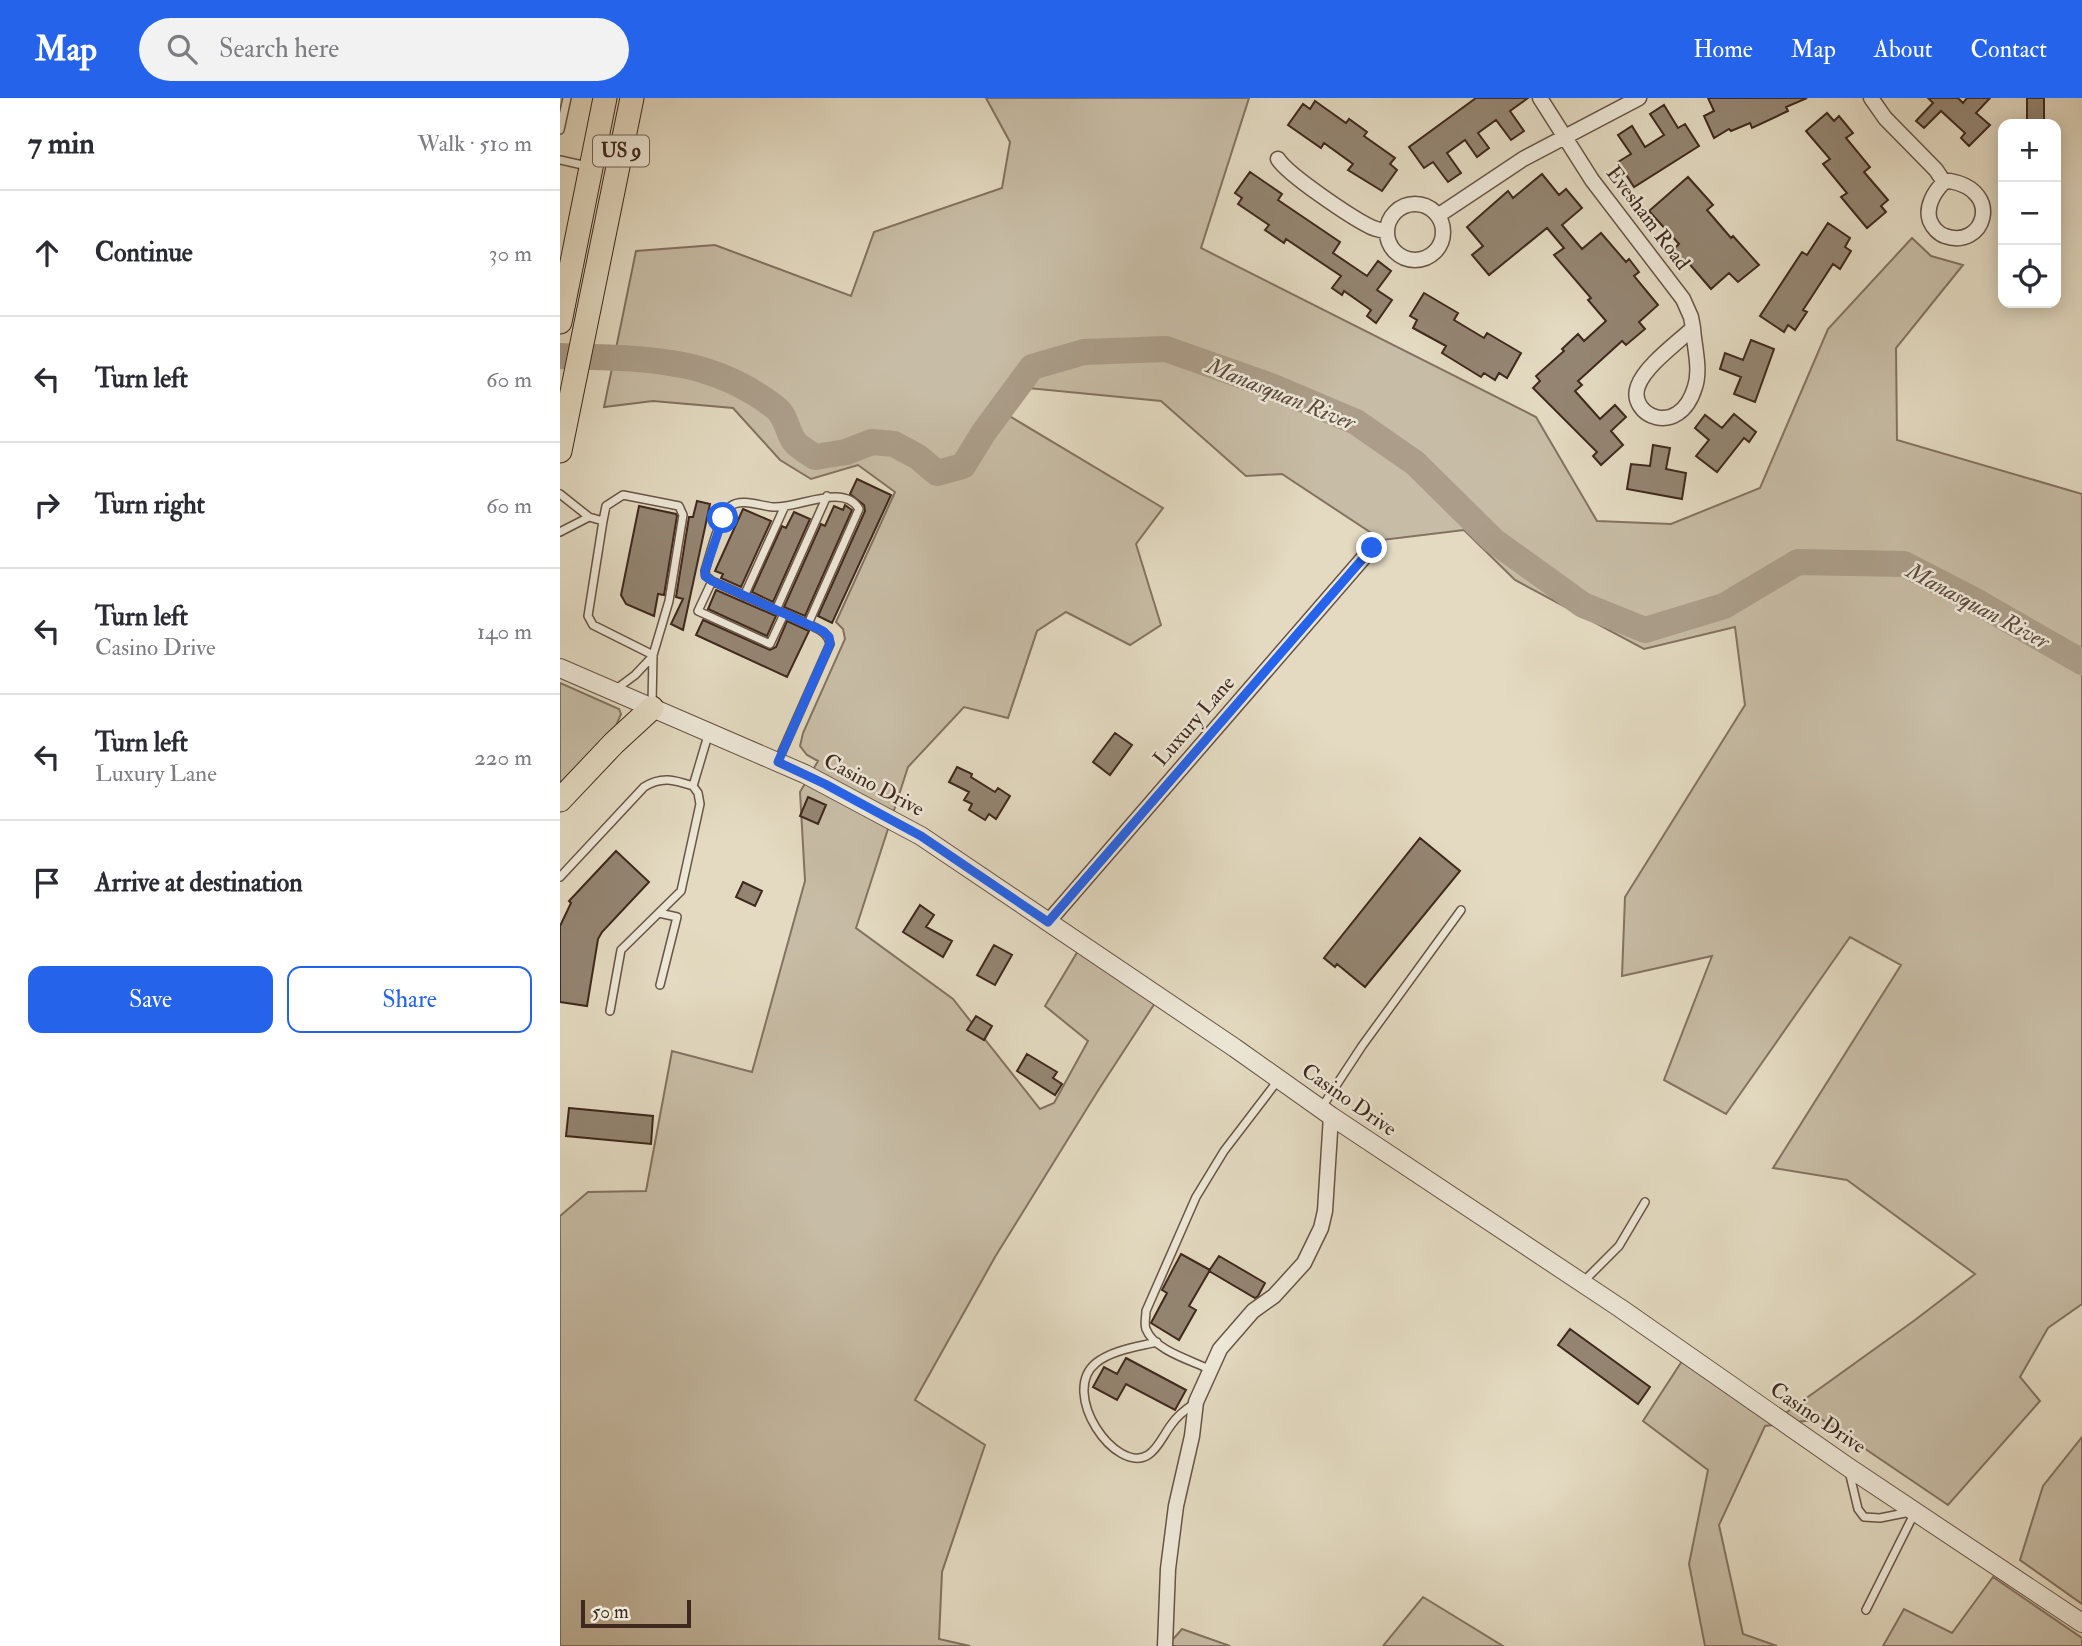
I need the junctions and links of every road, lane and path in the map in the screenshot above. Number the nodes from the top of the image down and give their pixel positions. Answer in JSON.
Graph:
{"nodes":[{"id":1,"x":567,"y":98,"type":"edge"},
{"id":2,"x":605,"y":98,"type":"edge"},
{"id":3,"x":632,"y":98,"type":"edge"},
{"id":4,"x":1540,"y":98,"type":"edge"},
{"id":5,"x":1639,"y":98,"type":"edge"},
{"id":6,"x":1871,"y":98,"type":"edge"},
{"id":7,"x":560,"y":130,"type":"edge"},
{"id":8,"x":1564,"y":136,"type":"junction"},
{"id":9,"x":1278,"y":159,"type":"dead end"},
{"id":10,"x":560,"y":160,"type":"edge"},
{"id":11,"x":592,"y":167,"type":"junction"},
{"id":12,"x":1944,"y":182,"type":"junction"},
{"id":13,"x":1439,"y":215,"type":"junction"},
{"id":14,"x":1385,"y":231,"type":"junction"},
{"id":15,"x":560,"y":322,"type":"edge"},
{"id":16,"x":1693,"y":328,"type":"junction"},
{"id":17,"x":560,"y":451,"type":"edge"},
{"id":18,"x":560,"y":494,"type":"edge"},
{"id":19,"x":827,"y":496,"type":"junction"},
{"id":20,"x":784,"y":508,"type":"junction"},
{"id":21,"x":589,"y":517,"type":"junction"},
{"id":22,"x":603,"y":521,"type":"junction"},
{"id":23,"x":560,"y":532,"type":"edge"},
{"id":24,"x":1372,"y":548,"type":"dead end"},
{"id":25,"x":712,"y":581,"type":"junction"},
{"id":26,"x":744,"y":596,"type":"junction"},
{"id":27,"x":776,"y":610,"type":"junction"},
{"id":28,"x":784,"y":614,"type":"junction"},
{"id":29,"x":808,"y":624,"type":"junction"},
{"id":30,"x":653,"y":655,"type":"junction"},
{"id":31,"x":560,"y":668,"type":"edge"},
{"id":32,"x":614,"y":691,"type":"junction"},
{"id":33,"x":652,"y":708,"type":"junction"},
{"id":34,"x":709,"y":732,"type":"junction"},
{"id":35,"x":778,"y":762,"type":"junction"},
{"id":36,"x":693,"y":786,"type":"junction"},
{"id":37,"x":560,"y":800,"type":"edge"},
{"id":38,"x":560,"y":877,"type":"edge"},
{"id":39,"x":1461,"y":910,"type":"dead end"},
{"id":40,"x":659,"y":912,"type":"junction"},
{"id":41,"x":1048,"y":922,"type":"junction"},
{"id":42,"x":660,"y":985,"type":"dead end"},
{"id":43,"x":610,"y":1011,"type":"dead end"},
{"id":44,"x":1279,"y":1079,"type":"junction"},
{"id":45,"x":1326,"y":1112,"type":"junction"},
{"id":46,"x":1645,"y":1202,"type":"dead end"},
{"id":47,"x":1582,"y":1283,"type":"junction"},
{"id":48,"x":1157,"y":1342,"type":"junction"},
{"id":49,"x":1209,"y":1369,"type":"junction"},
{"id":50,"x":1196,"y":1402,"type":"junction"},
{"id":51,"x":1848,"y":1466,"type":"junction"},
{"id":52,"x":1916,"y":1511,"type":"junction"},
{"id":53,"x":1866,"y":1610,"type":"dead end"},
{"id":54,"x":2082,"y":1623,"type":"edge"},
{"id":55,"x":1166,"y":1646,"type":"edge"}],
"edges":[{"from":1,"to":7,"type":"lane"},
{"from":2,"to":11,"type":"highway","number":"US 9"},
{"from":3,"to":17,"type":"highway","number":"US 9"},
{"from":4,"to":8,"type":"street","name":"Evesham Road"},
{"from":5,"to":8,"type":"street"},
{"from":6,"to":12,"type":"street"},
{"from":8,"to":13,"type":"street"},
{"from":8,"to":16,"type":"street","name":"Evesham Road"},
{"from":9,"to":14,"type":"street"},
{"from":10,"to":11,"type":"lane"},
{"from":11,"to":15,"type":"highway","number":"US 9"},
{"from":12,"to":12,"type":"street"},
{"from":13,"to":14,"type":"street"},
{"from":13,"to":14,"type":"street"},
{"from":16,"to":16,"type":"street","name":"Evesham Road"},
{"from":18,"to":21,"type":"lane"},
{"from":19,"to":20,"type":"lane"},
{"from":19,"to":27,"type":"lane"},
{"from":19,"to":29,"type":"lane"},
{"from":20,"to":25,"type":"lane"},
{"from":20,"to":26,"type":"lane"},
{"from":21,"to":22,"type":"lane"},
{"from":21,"to":23,"type":"lane"},
{"from":22,"to":30,"type":"lane"},
{"from":22,"to":30,"type":"lane"},
{"from":24,"to":41,"type":"street","name":"Luxury Lane"},
{"from":25,"to":26,"type":"lane"},
{"from":25,"to":28,"type":"lane"},
{"from":26,"to":27,"type":"lane"},
{"from":27,"to":28,"type":"lane"},
{"from":28,"to":29,"type":"lane"},
{"from":29,"to":35,"type":"lane"},
{"from":30,"to":32,"type":"lane"},
{"from":30,"to":33,"type":"lane"},
{"from":31,"to":32,"type":"street","name":"Casino Drive"},
{"from":32,"to":33,"type":"street","name":"Casino Drive"},
{"from":33,"to":34,"type":"street","name":"Casino Drive"},
{"from":33,"to":37,"type":"highway"},
{"from":34,"to":35,"type":"street","name":"Casino Drive"},
{"from":34,"to":36,"type":"lane"},
{"from":35,"to":41,"type":"street","name":"Casino Drive"},
{"from":36,"to":38,"type":"lane"},
{"from":36,"to":40,"type":"lane"},
{"from":39,"to":45,"type":"lane"},
{"from":40,"to":42,"type":"lane"},
{"from":40,"to":43,"type":"lane"},
{"from":41,"to":44,"type":"street","name":"Casino Drive"},
{"from":44,"to":45,"type":"street","name":"Casino Drive"},
{"from":44,"to":48,"type":"lane"},
{"from":45,"to":47,"type":"street","name":"Casino Drive"},
{"from":45,"to":49,"type":"street"},
{"from":46,"to":47,"type":"lane"},
{"from":47,"to":51,"type":"street","name":"Casino Drive"},
{"from":48,"to":49,"type":"lane"},
{"from":48,"to":50,"type":"lane"},
{"from":49,"to":50,"type":"street"},
{"from":50,"to":55,"type":"street"},
{"from":51,"to":52,"type":"street","name":"Casino Drive"},
{"from":51,"to":52,"type":"lane"},
{"from":52,"to":53,"type":"lane"},
{"from":52,"to":54,"type":"street","name":"Casino Drive"}]}
